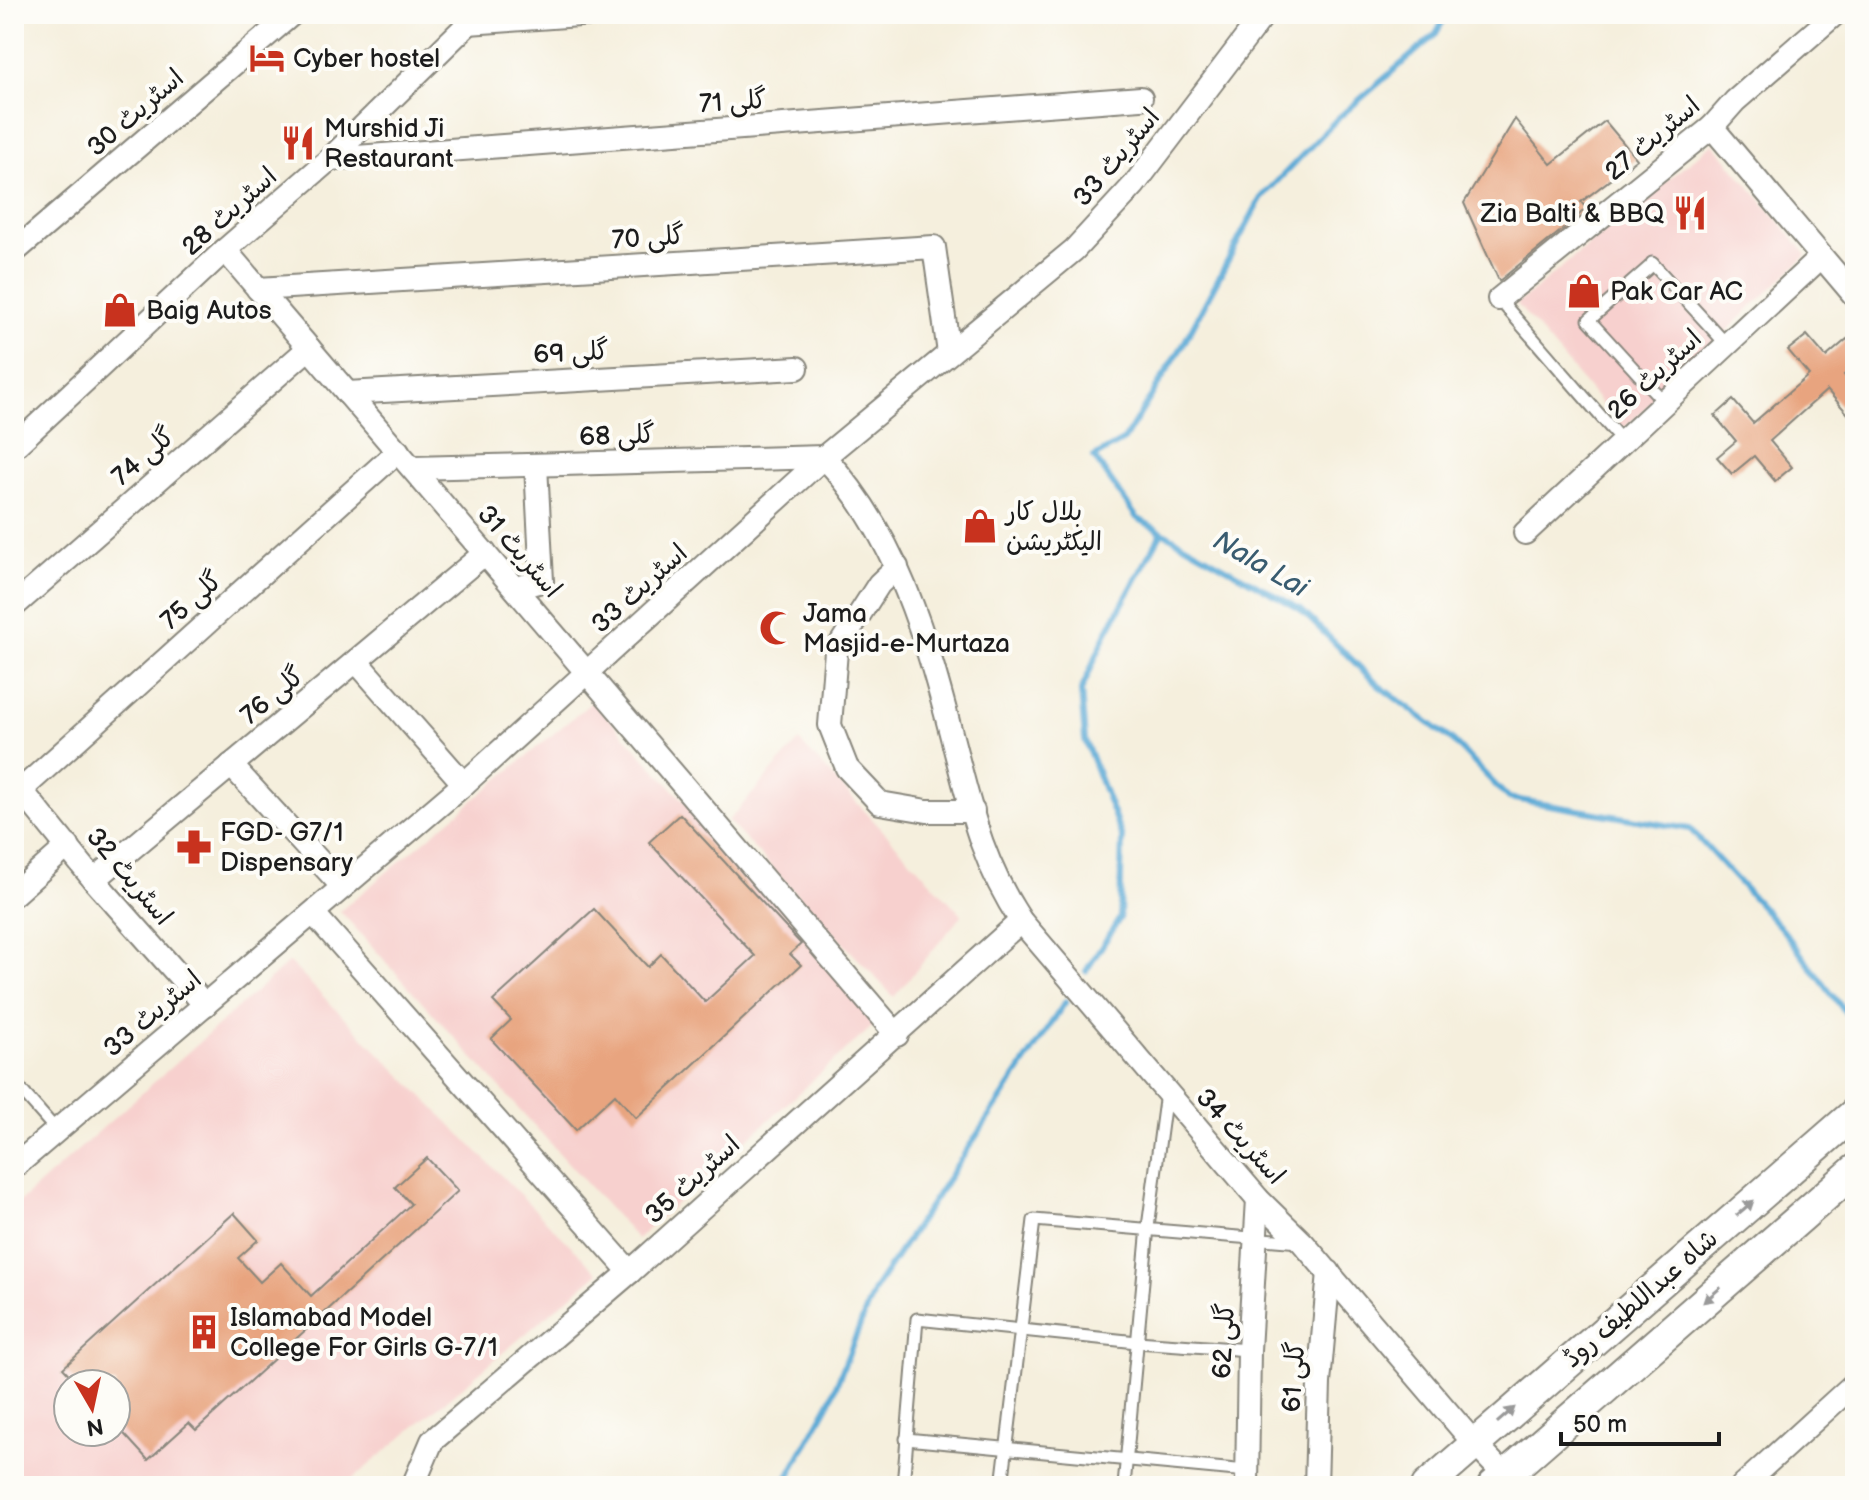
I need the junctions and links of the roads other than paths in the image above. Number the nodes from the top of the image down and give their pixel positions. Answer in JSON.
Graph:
{"nodes":[{"id":1,"x":292,"y":14,"type":"edge"},
{"id":2,"x":594,"y":14,"type":"edge"},
{"id":3,"x":1264,"y":14,"type":"edge"},
{"id":4,"x":1835,"y":14,"type":"edge"},
{"id":5,"x":473,"y":18,"type":"edge"},
{"id":6,"x":1141,"y":98,"type":"dead end"},
{"id":7,"x":1712,"y":127,"type":"junction"},
{"id":8,"x":330,"y":159,"type":"junction"},
{"id":9,"x":225,"y":250,"type":"junction"},
{"id":10,"x":14,"y":252,"type":"edge"},
{"id":11,"x":1821,"y":257,"type":"junction"},
{"id":12,"x":258,"y":289,"type":"junction"},
{"id":13,"x":1855,"y":296,"type":"edge"},
{"id":14,"x":1499,"y":299,"type":"joint"},
{"id":15,"x":1727,"y":345,"type":"junction"},
{"id":16,"x":309,"y":348,"type":"junction"},
{"id":17,"x":949,"y":353,"type":"junction"},
{"id":18,"x":797,"y":368,"type":"dead end"},
{"id":19,"x":347,"y":393,"type":"junction"},
{"id":20,"x":1665,"y":403,"type":"junction"},
{"id":21,"x":1623,"y":442,"type":"junction"},
{"id":22,"x":14,"y":447,"type":"edge"},
{"id":23,"x":824,"y":457,"type":"junction"},
{"id":24,"x":405,"y":460,"type":"junction"},
{"id":25,"x":536,"y":465,"type":"junction"},
{"id":26,"x":1525,"y":533,"type":"dead end"},
{"id":27,"x":485,"y":553,"type":"junction"},
{"id":28,"x":897,"y":567,"type":"junction"},
{"id":29,"x":516,"y":588,"type":"junction"},
{"id":30,"x":14,"y":606,"type":"edge"},
{"id":31,"x":356,"y":661,"type":"junction"},
{"id":32,"x":588,"y":672,"type":"junction"},
{"id":33,"x":231,"y":765,"type":"junction"},
{"id":34,"x":464,"y":784,"type":"junction"},
{"id":35,"x":18,"y":786,"type":"edge"},
{"id":36,"x":973,"y":811,"type":"junction"},
{"id":37,"x":68,"y":846,"type":"junction"},
{"id":38,"x":94,"y":880,"type":"junction"},
{"id":39,"x":343,"y":887,"type":"junction"},
{"id":40,"x":14,"y":894,"type":"edge"},
{"id":41,"x":314,"y":914,"type":"junction"},
{"id":42,"x":1021,"y":921,"type":"junction"},
{"id":43,"x":205,"y":1005,"type":"junction"},
{"id":44,"x":897,"y":1035,"type":"junction"},
{"id":45,"x":14,"y":1082,"type":"edge"},
{"id":46,"x":1166,"y":1093,"type":"junction"},
{"id":47,"x":1852,"y":1116,"type":"edge"},
{"id":48,"x":56,"y":1130,"type":"junction"},
{"id":49,"x":14,"y":1167,"type":"edge"},
{"id":50,"x":1855,"y":1170,"type":"edge"},
{"id":51,"x":1258,"y":1199,"type":"junction"},
{"id":52,"x":1148,"y":1227,"type":"junction"},
{"id":53,"x":1258,"y":1239,"type":"junction"},
{"id":54,"x":1303,"y":1243,"type":"junction"},
{"id":55,"x":630,"y":1272,"type":"junction"},
{"id":56,"x":1329,"y":1272,"type":"junction"},
{"id":57,"x":1021,"y":1330,"type":"junction"},
{"id":58,"x":1137,"y":1342,"type":"junction"},
{"id":59,"x":1249,"y":1350,"type":"junction"},
{"id":60,"x":1854,"y":1384,"type":"edge"},
{"id":61,"x":906,"y":1439,"type":"junction"},
{"id":62,"x":1474,"y":1443,"type":"junction"},
{"id":63,"x":1006,"y":1449,"type":"junction"},
{"id":64,"x":1125,"y":1463,"type":"junction"},
{"id":65,"x":1247,"y":1479,"type":"edge"},
{"id":66,"x":1504,"y":1482,"type":"edge"},
{"id":67,"x":413,"y":1486,"type":"edge"},
{"id":68,"x":903,"y":1486,"type":"edge"},
{"id":69,"x":1002,"y":1486,"type":"edge"},
{"id":70,"x":1124,"y":1486,"type":"edge"},
{"id":71,"x":1316,"y":1486,"type":"edge"},
{"id":72,"x":1427,"y":1486,"type":"edge"},
{"id":73,"x":1742,"y":1486,"type":"edge"}],
"edges":[{"from":1,"to":10,"type":"street","name":"اسٹریٹ 30"},
{"from":2,"to":5,"type":"street"},
{"from":3,"to":17,"type":"street","name":"اسٹریٹ 33"},
{"from":4,"to":7,"type":"street","name":"اسٹریٹ 27"},
{"from":5,"to":8,"type":"street","name":"اسٹریٹ 28"},
{"from":6,"to":8,"type":"street","name":"گلی 71"},
{"from":7,"to":11,"type":"street"},
{"from":7,"to":14,"type":"street","name":"اسٹریٹ 27"},
{"from":8,"to":9,"type":"street","name":"اسٹریٹ 28"},
{"from":9,"to":12,"type":"street","name":"اسٹریٹ 31"},
{"from":9,"to":22,"type":"street","name":"اسٹریٹ 28"},
{"from":11,"to":13,"type":"street"},
{"from":11,"to":15,"type":"street","name":"اسٹریٹ 26"},
{"from":12,"to":16,"type":"street","name":"اسٹریٹ 31"},
{"from":12,"to":17,"type":"street","name":"گلی 70"},
{"from":14,"to":21,"type":"lane"},
{"from":15,"to":20,"type":"street","name":"اسٹریٹ 26"},
{"from":15,"to":20,"type":"lane"},
{"from":16,"to":19,"type":"street","name":"اسٹریٹ 31"},
{"from":16,"to":30,"type":"street","name":"گلی 74"},
{"from":17,"to":23,"type":"street","name":"اسٹریٹ 33"},
{"from":18,"to":19,"type":"street","name":"گلی 69"},
{"from":19,"to":24,"type":"street","name":"اسٹریٹ 31"},
{"from":20,"to":21,"type":"street","name":"اسٹریٹ 26"},
{"from":21,"to":26,"type":"street","name":"اسٹریٹ 26"},
{"from":23,"to":25,"type":"street","name":"گلی 68"},
{"from":23,"to":28,"type":"street","name":"اسٹریٹ 34"},
{"from":23,"to":32,"type":"street","name":"اسٹریٹ 33"},
{"from":24,"to":25,"type":"street","name":"گلی 68"},
{"from":24,"to":27,"type":"street","name":"اسٹریٹ 31"},
{"from":24,"to":35,"type":"street","name":"گلی 75"},
{"from":25,"to":29,"type":"street"},
{"from":27,"to":29,"type":"street","name":"اسٹریٹ 31"},
{"from":27,"to":31,"type":"street","name":"گلی 76"},
{"from":28,"to":36,"type":"street","name":"اسٹریٹ 34"},
{"from":28,"to":36,"type":"street"},
{"from":29,"to":32,"type":"street","name":"اسٹریٹ 31"},
{"from":31,"to":33,"type":"street","name":"گلی 76"},
{"from":31,"to":34,"type":"street"},
{"from":32,"to":34,"type":"street","name":"اسٹریٹ 33"},
{"from":32,"to":44,"type":"street","name":"اسٹریٹ 31"},
{"from":33,"to":38,"type":"street","name":"گلی 76"},
{"from":33,"to":39,"type":"street"},
{"from":34,"to":39,"type":"street","name":"اسٹریٹ 33"},
{"from":35,"to":37,"type":"street","name":"اسٹریٹ 32"},
{"from":36,"to":42,"type":"street","name":"اسٹریٹ 34"},
{"from":37,"to":38,"type":"street","name":"اسٹریٹ 32"},
{"from":37,"to":40,"type":"street"},
{"from":38,"to":43,"type":"street","name":"اسٹریٹ 32"},
{"from":39,"to":41,"type":"street","name":"اسٹریٹ 33"},
{"from":41,"to":43,"type":"street","name":"اسٹریٹ 33"},
{"from":41,"to":55,"type":"street"},
{"from":42,"to":44,"type":"street","name":"اسٹریٹ 35"},
{"from":42,"to":46,"type":"street","name":"اسٹریٹ 34"},
{"from":43,"to":48,"type":"street","name":"اسٹریٹ 33"},
{"from":44,"to":55,"type":"street","name":"اسٹریٹ 35"},
{"from":45,"to":48,"type":"lane"},
{"from":46,"to":51,"type":"street","name":"اسٹریٹ 34"},
{"from":46,"to":52,"type":"lane"},
{"from":62,"to":47,"type":"street","name":"شاہ عبداللطیف روڈ","one_way":true},
{"from":48,"to":49,"type":"street","name":"اسٹریٹ 33"},
{"from":50,"to":66,"type":"street","name":"شاہ عبداللطیف روڈ","one_way":true},
{"from":51,"to":53,"type":"street","name":"گلی 62"},
{"from":51,"to":54,"type":"street","name":"اسٹریٹ 34"},
{"from":52,"to":53,"type":"lane"},
{"from":52,"to":57,"type":"lane"},
{"from":52,"to":58,"type":"lane"},
{"from":53,"to":54,"type":"lane"},
{"from":53,"to":59,"type":"street","name":"گلی 62"},
{"from":54,"to":56,"type":"street","name":"اسٹریٹ 34"},
{"from":55,"to":67,"type":"street","name":"اسٹریٹ 35"},
{"from":56,"to":62,"type":"street","name":"اسٹریٹ 34"},
{"from":56,"to":71,"type":"street","name":"گلی 61"},
{"from":57,"to":58,"type":"lane"},
{"from":57,"to":61,"type":"lane"},
{"from":57,"to":63,"type":"lane"},
{"from":58,"to":59,"type":"lane"},
{"from":58,"to":64,"type":"lane"},
{"from":59,"to":65,"type":"street","name":"گلی 62"},
{"from":60,"to":73,"type":"street"},
{"from":61,"to":63,"type":"lane"},
{"from":61,"to":68,"type":"lane"},
{"from":62,"to":66,"type":"street","name":"اسٹریٹ 34"},
{"from":62,"to":72,"type":"street","name":"شاہ عبداللطیف روڈ"},
{"from":63,"to":64,"type":"lane"},
{"from":63,"to":69,"type":"lane"},
{"from":64,"to":65,"type":"lane"},
{"from":64,"to":70,"type":"lane"}]}
